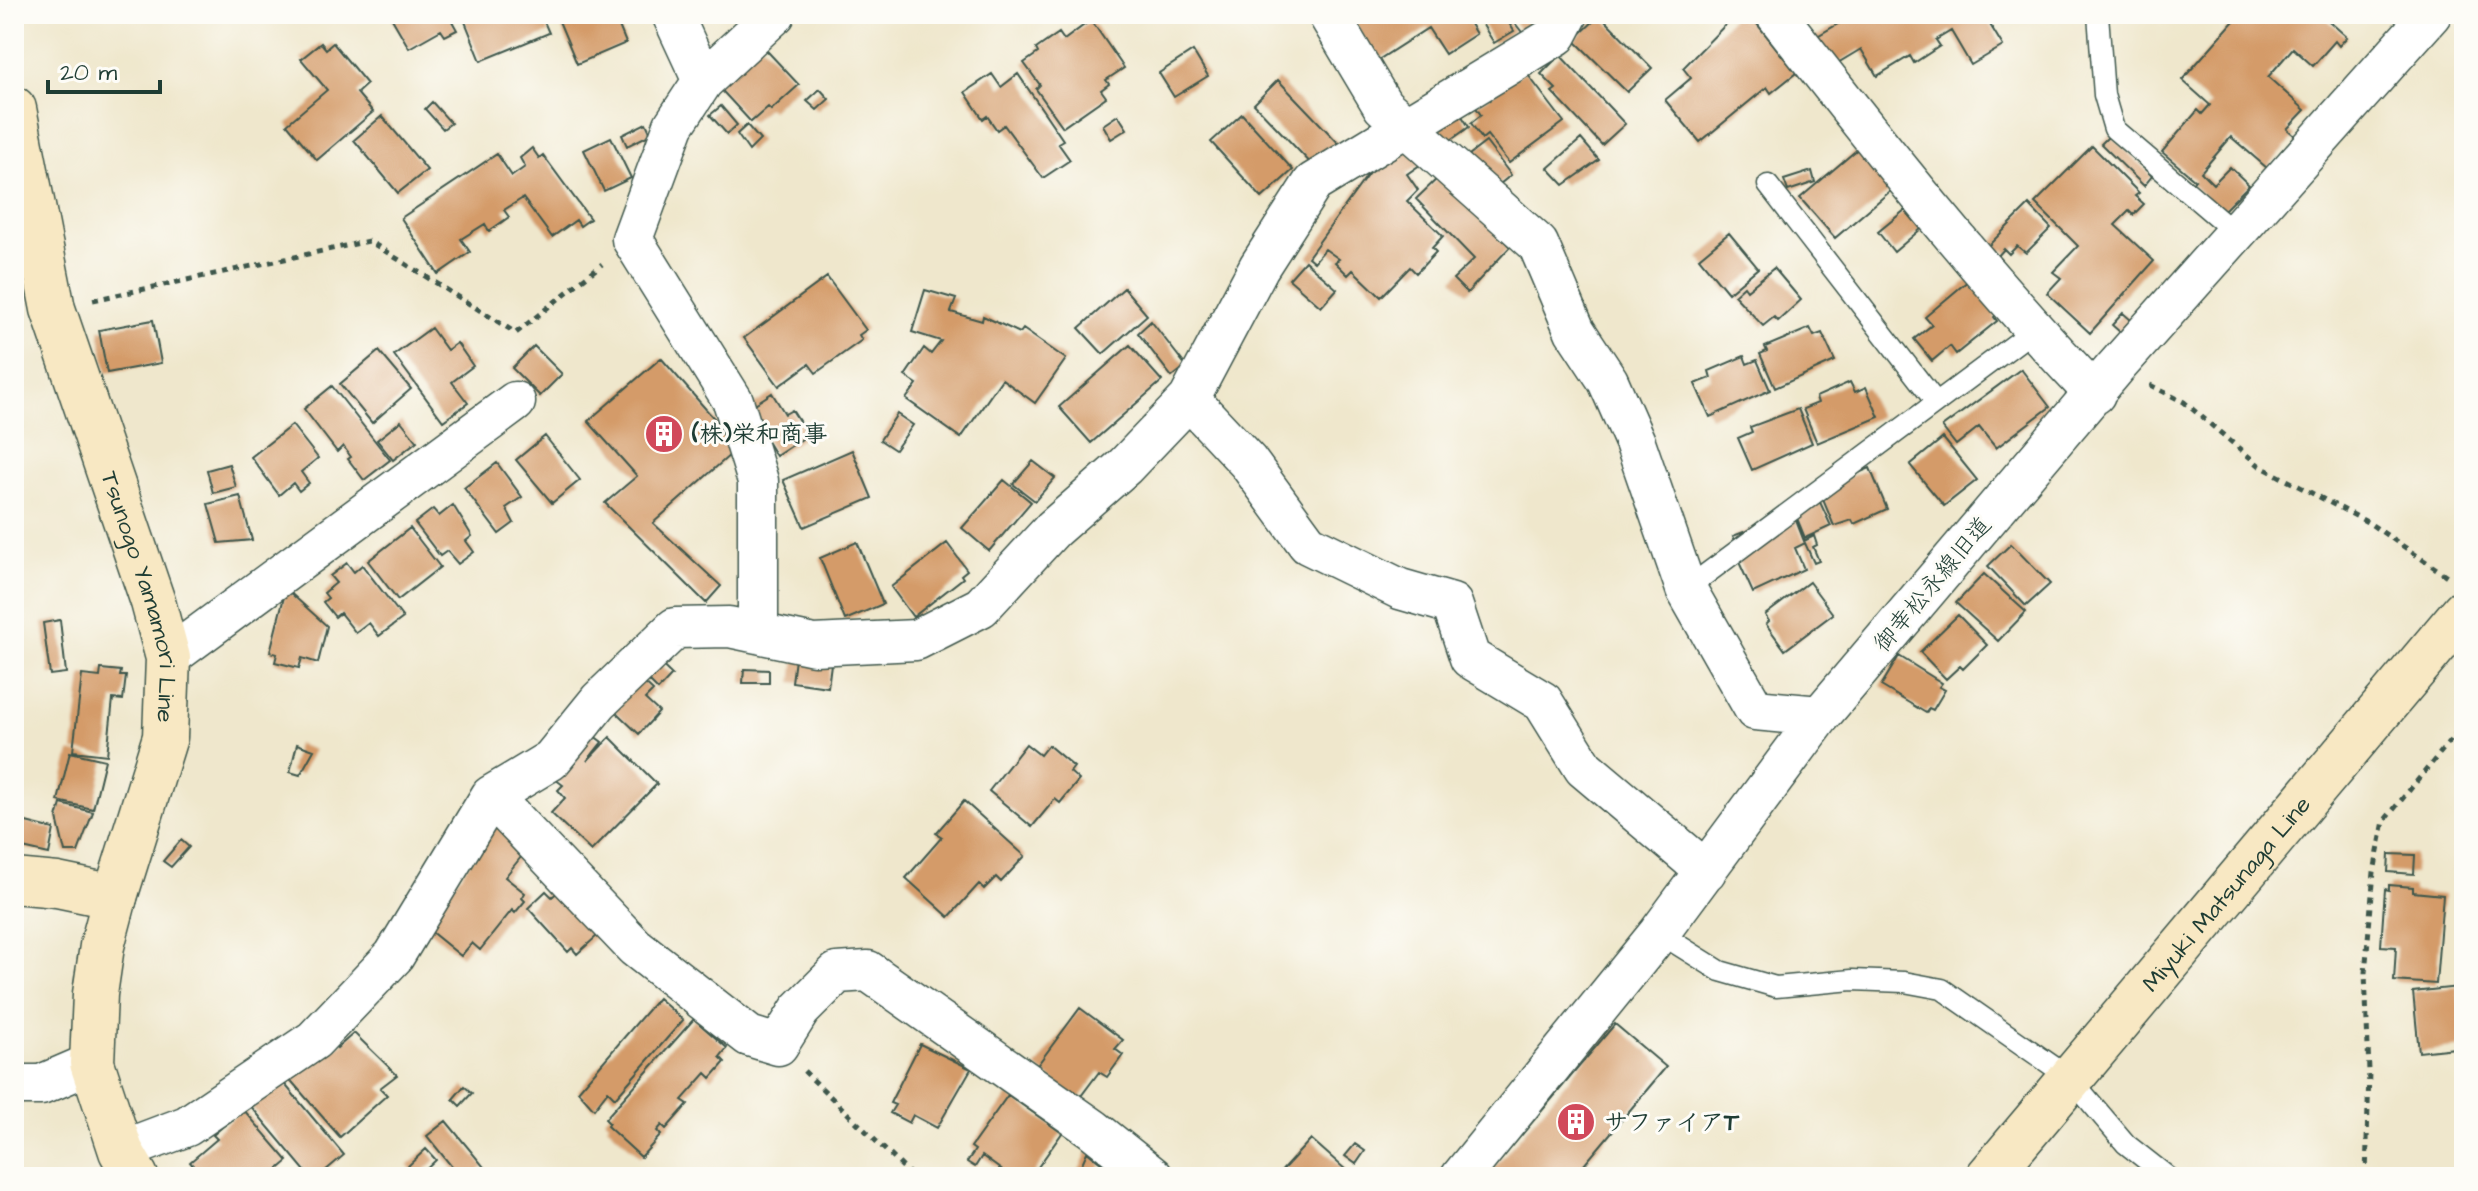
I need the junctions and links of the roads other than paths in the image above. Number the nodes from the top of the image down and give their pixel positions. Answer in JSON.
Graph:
{"nodes":[{"id":1,"x":672,"y":14,"type":"edge"},
{"id":2,"x":775,"y":14,"type":"edge"},
{"id":3,"x":1328,"y":14,"type":"edge"},
{"id":4,"x":1568,"y":14,"type":"edge"},
{"id":5,"x":1776,"y":14,"type":"edge"},
{"id":6,"x":2098,"y":14,"type":"edge"},
{"id":7,"x":2431,"y":14,"type":"edge"},
{"id":8,"x":703,"y":81,"type":"junction"},
{"id":9,"x":14,"y":109,"type":"edge"},
{"id":10,"x":1406,"y":127,"type":"junction"},
{"id":11,"x":1768,"y":185,"type":"dead end"},
{"id":12,"x":2237,"y":234,"type":"junction"},
{"id":13,"x":2034,"y":330,"type":"junction"},
{"id":14,"x":2105,"y":381,"type":"junction"},
{"id":15,"x":1189,"y":399,"type":"junction"},
{"id":16,"x":1935,"y":401,"type":"junction"},
{"id":17,"x":515,"y":402,"type":"dead end"},
{"id":18,"x":1686,"y":589,"type":"junction"},
{"id":19,"x":2458,"y":595,"type":"edge"},
{"id":20,"x":758,"y":633,"type":"junction"},
{"id":21,"x":168,"y":658,"type":"junction"},
{"id":22,"x":1820,"y":716,"type":"junction"},
{"id":23,"x":491,"y":796,"type":"junction"},
{"id":24,"x":1706,"y":871,"type":"junction"},
{"id":25,"x":14,"y":881,"type":"edge"},
{"id":26,"x":115,"y":897,"type":"junction"},
{"id":27,"x":1659,"y":933,"type":"junction"},
{"id":28,"x":92,"y":1063,"type":"junction"},
{"id":29,"x":2070,"y":1078,"type":"junction"},
{"id":30,"x":14,"y":1085,"type":"edge"},
{"id":31,"x":129,"y":1164,"type":"edge"},
{"id":32,"x":1153,"y":1177,"type":"edge"},
{"id":33,"x":1461,"y":1177,"type":"edge"},
{"id":34,"x":1988,"y":1177,"type":"edge"},
{"id":35,"x":2168,"y":1177,"type":"edge"}],
"edges":[{"from":1,"to":8,"type":"street"},
{"from":2,"to":8,"type":"street"},
{"from":3,"to":10,"type":"street"},
{"from":4,"to":10,"type":"street"},
{"from":5,"to":13,"type":"street"},
{"from":6,"to":12,"type":"lane"},
{"from":7,"to":12,"type":"street","name":"御幸松永線旧道"},
{"from":8,"to":20,"type":"street"},
{"from":9,"to":21,"type":"main road","name":"Tsunogo Yamamori Line"},
{"from":10,"to":15,"type":"street"},
{"from":10,"to":18,"type":"street"},
{"from":11,"to":16,"type":"lane"},
{"from":12,"to":14,"type":"street","name":"御幸松永線旧道"},
{"from":13,"to":14,"type":"street"},
{"from":13,"to":16,"type":"lane"},
{"from":14,"to":22,"type":"street","name":"御幸松永線旧道"},
{"from":15,"to":20,"type":"street"},
{"from":15,"to":24,"type":"street"},
{"from":16,"to":18,"type":"lane"},
{"from":17,"to":21,"type":"street"},
{"from":18,"to":22,"type":"street"},
{"from":19,"to":29,"type":"main road","name":"Miyuki Matsunaga Line"},
{"from":20,"to":23,"type":"street"},
{"from":21,"to":26,"type":"main road","name":"Tsunogo Yamamori Line"},
{"from":22,"to":24,"type":"street","name":"御幸松永線旧道"},
{"from":23,"to":31,"type":"street"},
{"from":23,"to":32,"type":"street"},
{"from":24,"to":27,"type":"street","name":"御幸松永線旧道"},
{"from":25,"to":26,"type":"main road"},
{"from":26,"to":28,"type":"main road","name":"Tsunogo Yamamori Line"},
{"from":27,"to":29,"type":"lane"},
{"from":27,"to":33,"type":"street","name":"御幸松永線旧道"},
{"from":28,"to":30,"type":"street"},
{"from":28,"to":31,"type":"main road","name":"Tsunogo Yamamori Line"},
{"from":29,"to":34,"type":"main road","name":"Miyuki Matsunaga Line"},
{"from":29,"to":35,"type":"lane"}]}
